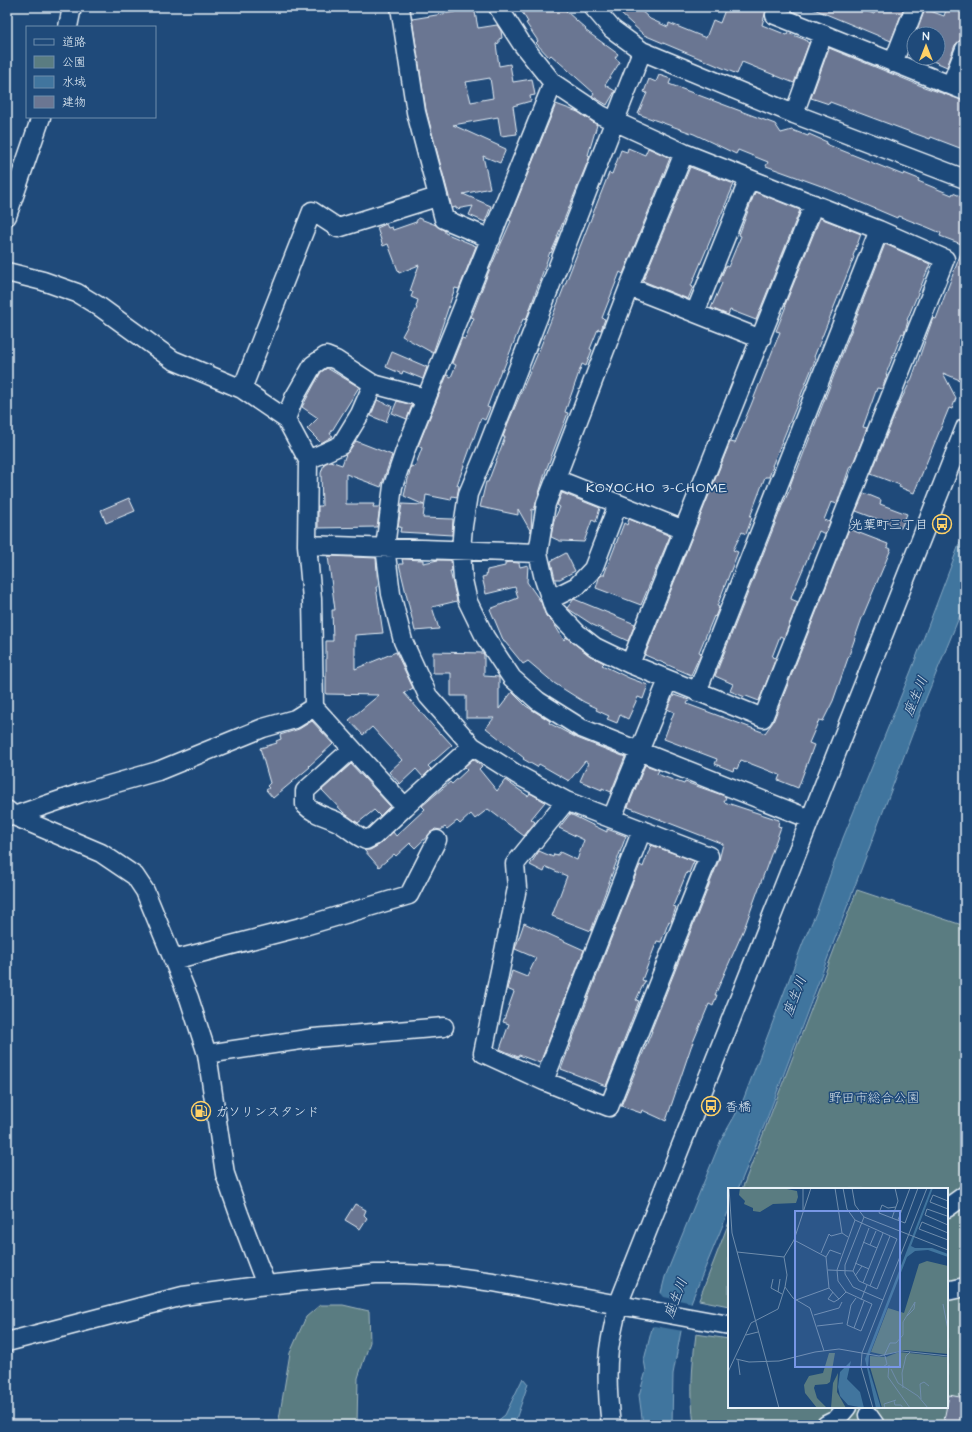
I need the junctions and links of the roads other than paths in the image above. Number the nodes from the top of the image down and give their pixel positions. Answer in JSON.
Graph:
{"nodes":[{"id":1,"x":72,"y":7,"type":"edge"},
{"id":2,"x":400,"y":7,"type":"edge"},
{"id":3,"x":498,"y":7,"type":"edge"},
{"id":4,"x":593,"y":7,"type":"edge"},
{"id":5,"x":778,"y":7,"type":"edge"},
{"id":6,"x":915,"y":7,"type":"edge"},
{"id":7,"x":68,"y":26,"type":"edge"},
{"id":8,"x":823,"y":34,"type":"junction"},
{"id":9,"x":965,"y":49,"type":"edge"},
{"id":10,"x":642,"y":52,"type":"junction"},
{"id":11,"x":893,"y":62,"type":"junction"},
{"id":12,"x":553,"y":83,"type":"junction"},
{"id":13,"x":958,"y":88,"type":"edge"},
{"id":14,"x":794,"y":114,"type":"junction"},
{"id":15,"x":41,"y":118,"type":"edge"},
{"id":16,"x":615,"y":122,"type":"junction"},
{"id":17,"x":684,"y":153,"type":"junction"},
{"id":18,"x":749,"y":179,"type":"junction"},
{"id":19,"x":965,"y":179,"type":"edge"},
{"id":20,"x":437,"y":197,"type":"junction"},
{"id":21,"x":814,"y":204,"type":"junction"},
{"id":22,"x":7,"y":216,"type":"edge"},
{"id":23,"x":879,"y":230,"type":"junction"},
{"id":24,"x":491,"y":238,"type":"junction"},
{"id":25,"x":7,"y":272,"type":"edge"},
{"id":26,"x":629,"y":287,"type":"junction"},
{"id":27,"x":694,"y":313,"type":"junction"},
{"id":28,"x":761,"y":339,"type":"junction"},
{"id":29,"x":373,"y":384,"type":"junction"},
{"id":30,"x":242,"y":389,"type":"junction"},
{"id":31,"x":426,"y":398,"type":"junction"},
{"id":32,"x":286,"y":419,"type":"junction"},
{"id":33,"x":965,"y":428,"type":"edge"},
{"id":34,"x":308,"y":460,"type":"junction"},
{"id":35,"x":556,"y":479,"type":"junction"},
{"id":36,"x":618,"y":504,"type":"junction"},
{"id":37,"x":684,"y":530,"type":"junction"},
{"id":38,"x":307,"y":545,"type":"junction"},
{"id":39,"x":385,"y":547,"type":"junction"},
{"id":40,"x":461,"y":550,"type":"junction"},
{"id":41,"x":538,"y":553,"type":"junction"},
{"id":42,"x":551,"y":599,"type":"junction"},
{"id":43,"x":630,"y":664,"type":"junction"},
{"id":44,"x":668,"y":680,"type":"junction"},
{"id":45,"x":697,"y":692,"type":"junction"},
{"id":46,"x":314,"y":707,"type":"junction"},
{"id":47,"x":472,"y":746,"type":"junction"},
{"id":48,"x":352,"y":749,"type":"junction"},
{"id":49,"x":638,"y":750,"type":"junction"},
{"id":50,"x":566,"y":801,"type":"junction"},
{"id":51,"x":405,"y":807,"type":"junction"},
{"id":52,"x":11,"y":813,"type":"edge"},
{"id":53,"x":612,"y":818,"type":"junction"},
{"id":54,"x":810,"y":819,"type":"junction"},
{"id":55,"x":642,"y":830,"type":"junction"},
{"id":56,"x":437,"y":840,"type":"dead end"},
{"id":57,"x":174,"y":960,"type":"junction"},
{"id":58,"x":444,"y":1027,"type":"dead end"},
{"id":59,"x":207,"y":1054,"type":"junction"},
{"id":60,"x":544,"y":1081,"type":"junction"},
{"id":61,"x":965,"y":1195,"type":"edge"},
{"id":62,"x":948,"y":1207,"type":"edge"},
{"id":63,"x":266,"y":1284,"type":"junction"},
{"id":64,"x":965,"y":1287,"type":"edge"},
{"id":65,"x":948,"y":1291,"type":"edge"},
{"id":66,"x":618,"y":1304,"type":"junction"},
{"id":67,"x":728,"y":1326,"type":"edge"},
{"id":68,"x":7,"y":1342,"type":"edge"},
{"id":69,"x":847,"y":1408,"type":"edge"},
{"id":70,"x":611,"y":1425,"type":"edge"},
{"id":71,"x":826,"y":1425,"type":"edge"}],
"edges":[{"from":1,"to":7,"type":"street"},
{"from":2,"to":20,"type":"street"},
{"from":3,"to":12,"type":"street"},
{"from":4,"to":10,"type":"street"},
{"from":5,"to":8,"type":"street"},
{"from":6,"to":11,"type":"street"},
{"from":8,"to":11,"type":"street"},
{"from":8,"to":14,"type":"street"},
{"from":9,"to":13,"type":"street"},
{"from":10,"to":14,"type":"street"},
{"from":10,"to":16,"type":"street"},
{"from":11,"to":13,"type":"street"},
{"from":12,"to":16,"type":"street"},
{"from":12,"to":24,"type":"street"},
{"from":14,"to":19,"type":"street"},
{"from":15,"to":22,"type":"street"},
{"from":16,"to":17,"type":"street"},
{"from":16,"to":40,"type":"street"},
{"from":17,"to":18,"type":"street"},
{"from":17,"to":26,"type":"street"},
{"from":18,"to":21,"type":"street"},
{"from":18,"to":27,"type":"street"},
{"from":20,"to":24,"type":"street"},
{"from":20,"to":30,"type":"street"},
{"from":21,"to":23,"type":"street"},
{"from":21,"to":28,"type":"street"},
{"from":23,"to":45,"type":"street"},
{"from":23,"to":45,"type":"street"},
{"from":24,"to":31,"type":"street"},
{"from":25,"to":30,"type":"street"},
{"from":26,"to":27,"type":"street"},
{"from":26,"to":35,"type":"street"},
{"from":27,"to":28,"type":"street"},
{"from":28,"to":37,"type":"street"},
{"from":29,"to":31,"type":"street"},
{"from":29,"to":32,"type":"street"},
{"from":29,"to":34,"type":"street"},
{"from":30,"to":32,"type":"street"},
{"from":31,"to":39,"type":"street"},
{"from":32,"to":34,"type":"street"},
{"from":33,"to":54,"type":"street"},
{"from":34,"to":38,"type":"street"},
{"from":35,"to":36,"type":"street"},
{"from":35,"to":41,"type":"street"},
{"from":36,"to":37,"type":"street"},
{"from":36,"to":42,"type":"street"},
{"from":37,"to":43,"type":"street"},
{"from":38,"to":39,"type":"street"},
{"from":38,"to":46,"type":"street"},
{"from":39,"to":40,"type":"street"},
{"from":39,"to":47,"type":"street"},
{"from":40,"to":41,"type":"street"},
{"from":40,"to":49,"type":"street"},
{"from":41,"to":42,"type":"street"},
{"from":42,"to":43,"type":"street"},
{"from":43,"to":44,"type":"street"},
{"from":44,"to":45,"type":"street"},
{"from":44,"to":49,"type":"street"},
{"from":46,"to":48,"type":"street"},
{"from":46,"to":52,"type":"street"},
{"from":47,"to":50,"type":"street"},
{"from":47,"to":51,"type":"street"},
{"from":48,"to":51,"type":"street"},
{"from":48,"to":51,"type":"street"},
{"from":49,"to":53,"type":"street"},
{"from":49,"to":54,"type":"street"},
{"from":50,"to":53,"type":"street"},
{"from":50,"to":60,"type":"street"},
{"from":52,"to":57,"type":"street"},
{"from":53,"to":55,"type":"street"},
{"from":54,"to":66,"type":"street"},
{"from":55,"to":60,"type":"street"},
{"from":55,"to":60,"type":"street"},
{"from":56,"to":57,"type":"street"},
{"from":57,"to":59,"type":"street"},
{"from":58,"to":59,"type":"street"},
{"from":59,"to":63,"type":"street"},
{"from":61,"to":62,"type":"street"},
{"from":63,"to":66,"type":"street"},
{"from":63,"to":68,"type":"street"},
{"from":64,"to":65,"type":"street"},
{"from":66,"to":67,"type":"street"},
{"from":66,"to":70,"type":"street"},
{"from":69,"to":71,"type":"street"}]}
